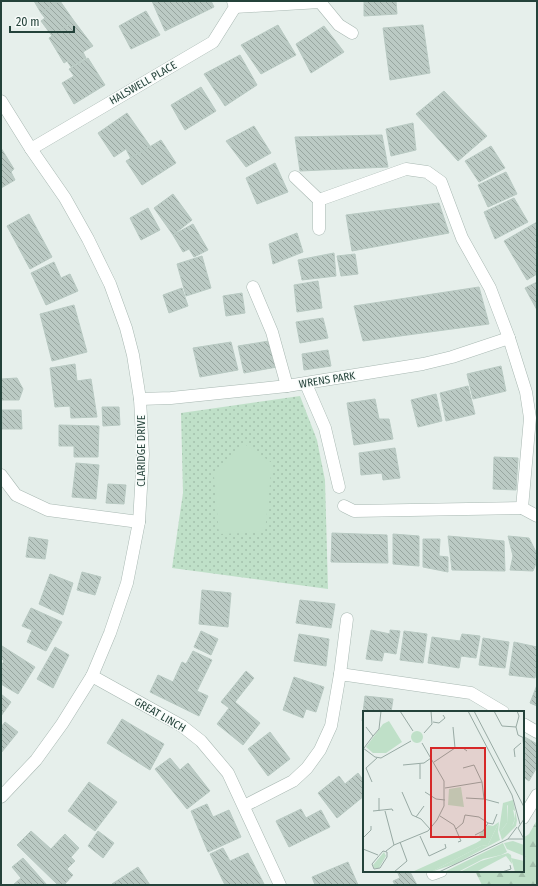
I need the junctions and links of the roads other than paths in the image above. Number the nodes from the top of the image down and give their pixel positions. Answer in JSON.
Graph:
{"nodes":[{"id":1,"x":320,"y":2,"type":"edge"},
{"id":2,"x":234,"y":4,"type":"edge"},
{"id":3,"x":352,"y":33,"type":"dead end"},
{"id":4,"x":1,"y":102,"type":"edge"},
{"id":5,"x":31,"y":149,"type":"junction"},
{"id":6,"x":295,"y":177,"type":"dead end"},
{"id":7,"x":319,"y":200,"type":"junction"},
{"id":8,"x":319,"y":229,"type":"dead end"},
{"id":9,"x":253,"y":287,"type":"dead end"},
{"id":10,"x":509,"y":338,"type":"junction"},
{"id":11,"x":306,"y":384,"type":"junction"},
{"id":12,"x":288,"y":386,"type":"junction"},
{"id":13,"x":140,"y":399,"type":"junction"},
{"id":14,"x":1,"y":475,"type":"edge"},
{"id":15,"x":339,"y":487,"type":"dead end"},
{"id":16,"x":344,"y":506,"type":"dead end"},
{"id":17,"x":522,"y":508,"type":"junction"},
{"id":18,"x":537,"y":516,"type":"edge"},
{"id":19,"x":140,"y":522,"type":"junction"},
{"id":20,"x":347,"y":619,"type":"dead end"},
{"id":21,"x":340,"y":674,"type":"junction"},
{"id":22,"x":92,"y":676,"type":"junction"},
{"id":23,"x":501,"y":711,"type":"edge"},
{"id":24,"x":524,"y":725,"type":"edge"},
{"id":25,"x":537,"y":732,"type":"edge"},
{"id":26,"x":537,"y":795,"type":"edge"},
{"id":27,"x":1,"y":797,"type":"edge"},
{"id":28,"x":244,"y":806,"type":"junction"},
{"id":29,"x":524,"y":816,"type":"edge"},
{"id":30,"x":280,"y":885,"type":"edge"}],
"edges":[{"from":1,"to":2,"type":"street"},
{"from":1,"to":3,"type":"street"},
{"from":2,"to":5,"type":"street","name":"HALSWELL PLACE"},
{"from":4,"to":5,"type":"street","name":"CLARIDGE DRIVE"},
{"from":5,"to":13,"type":"street","name":"CLARIDGE DRIVE"},
{"from":6,"to":7,"type":"street"},
{"from":7,"to":8,"type":"street"},
{"from":7,"to":10,"type":"street"},
{"from":9,"to":12,"type":"street"},
{"from":10,"to":11,"type":"street","name":"WRENS PARK"},
{"from":10,"to":17,"type":"street"},
{"from":11,"to":12,"type":"street","name":"WRENS PARK"},
{"from":11,"to":15,"type":"street"},
{"from":12,"to":13,"type":"street","name":"WRENS PARK"},
{"from":13,"to":19,"type":"street","name":"CLARIDGE DRIVE"},
{"from":14,"to":19,"type":"street"},
{"from":16,"to":17,"type":"street"},
{"from":17,"to":18,"type":"street"},
{"from":19,"to":22,"type":"street","name":"CLARIDGE DRIVE"},
{"from":20,"to":21,"type":"street"},
{"from":21,"to":23,"type":"street"},
{"from":21,"to":28,"type":"street"},
{"from":22,"to":27,"type":"street","name":"CLARIDGE DRIVE"},
{"from":22,"to":28,"type":"street","name":"GREAT LINCH"},
{"from":24,"to":25,"type":"street"},
{"from":26,"to":29,"type":"street"},
{"from":28,"to":30,"type":"street","name":"GREAT LINCH"}]}
